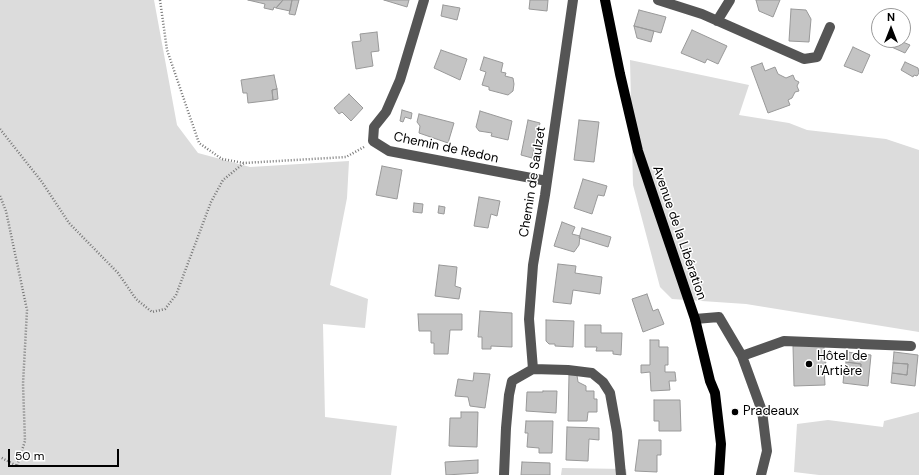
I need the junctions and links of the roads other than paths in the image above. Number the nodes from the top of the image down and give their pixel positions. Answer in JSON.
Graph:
{"nodes":[{"id":1,"x":424,"y":0,"type":"edge"},
{"id":2,"x":573,"y":0,"type":"edge"},
{"id":3,"x":605,"y":0,"type":"edge"},
{"id":4,"x":658,"y":0,"type":"edge"},
{"id":5,"x":730,"y":0,"type":"edge"},
{"id":6,"x":717,"y":21,"type":"junction"},
{"id":7,"x":830,"y":27,"type":"dead end"},
{"id":8,"x":547,"y":181,"type":"junction"},
{"id":9,"x":695,"y":319,"type":"junction"},
{"id":10,"x":911,"y":346,"type":"dead end"},
{"id":11,"x":742,"y":356,"type":"junction"},
{"id":12,"x":532,"y":369,"type":"junction"},
{"id":13,"x":504,"y":475,"type":"edge"},
{"id":14,"x":621,"y":475,"type":"edge"},
{"id":15,"x":719,"y":475,"type":"edge"},
{"id":16,"x":761,"y":475,"type":"edge"}],
"edges":[{"from":1,"to":8,"type":"street","name":"Chemin de Redon"},
{"from":2,"to":8,"type":"street","name":"Chemin de Saulzet"},
{"from":3,"to":9,"type":"main road","name":"Avenue de la Libération"},
{"from":4,"to":6,"type":"street"},
{"from":5,"to":6,"type":"street"},
{"from":6,"to":7,"type":"street"},
{"from":8,"to":12,"type":"street","name":"Chemin de Saulzet"},
{"from":9,"to":11,"type":"street"},
{"from":9,"to":15,"type":"main road","name":"Avenue de la Libération"},
{"from":10,"to":11,"type":"street"},
{"from":11,"to":16,"type":"street"},
{"from":12,"to":13,"type":"street"},
{"from":12,"to":14,"type":"street"}]}
